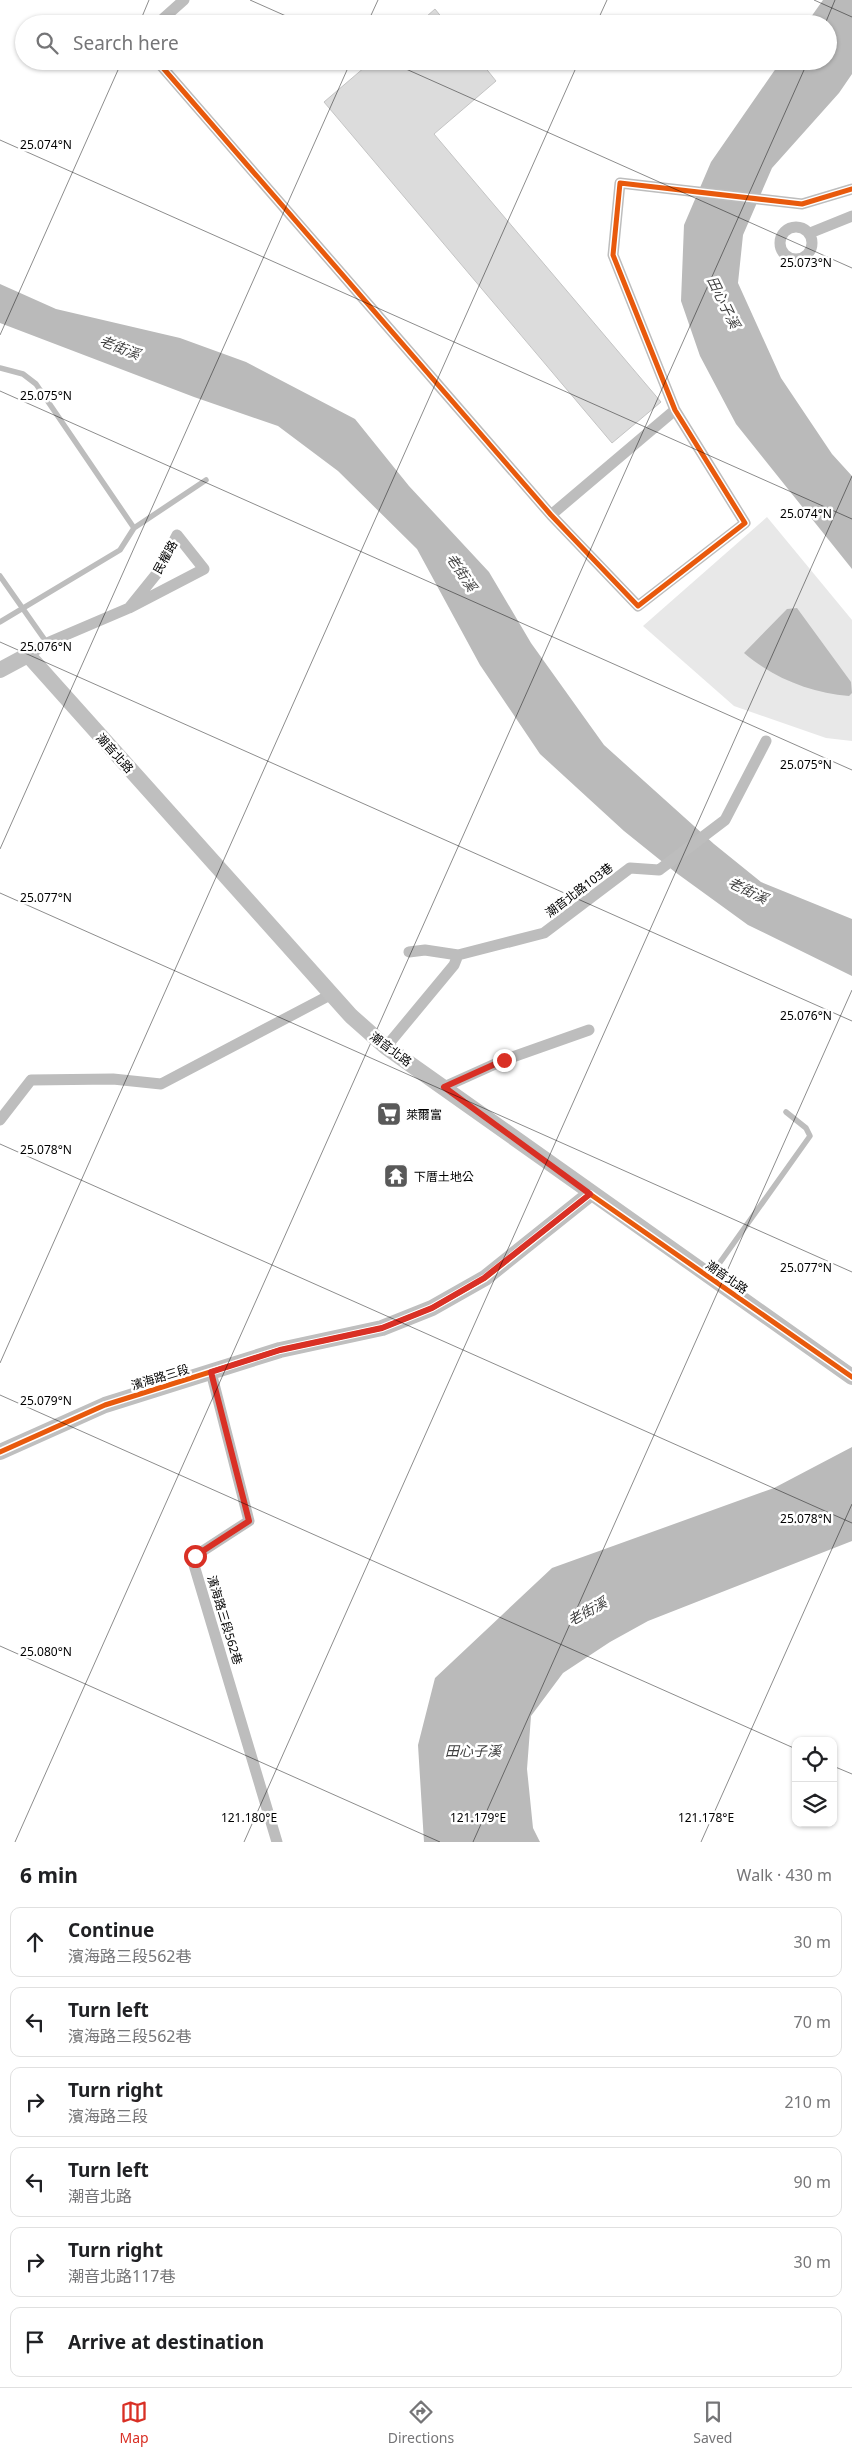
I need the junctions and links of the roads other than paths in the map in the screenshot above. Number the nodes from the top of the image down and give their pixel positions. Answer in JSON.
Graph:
{"nodes":[{"id":1,"x":184,"y":0,"type":"edge"},
{"id":2,"x":167,"y":15,"type":"edge"},
{"id":3,"x":165,"y":70,"type":"edge"},
{"id":4,"x":852,"y":189,"type":"edge"},
{"id":5,"x":852,"y":216,"type":"edge"},
{"id":6,"x":810,"y":233,"type":"dead end"},
{"id":7,"x":0,"y":368,"type":"edge"},
{"id":8,"x":675,"y":410,"type":"junction"},
{"id":9,"x":206,"y":480,"type":"dead end"},
{"id":10,"x":551,"y":515,"type":"junction"},
{"id":11,"x":134,"y":528,"type":"junction"},
{"id":12,"x":0,"y":576,"type":"edge"},
{"id":13,"x":22,"y":608,"type":"junction"},
{"id":14,"x":129,"y":608,"type":"junction"},
{"id":15,"x":0,"y":622,"type":"edge"},
{"id":16,"x":47,"y":643,"type":"junction"},
{"id":17,"x":28,"y":655,"type":"junction"},
{"id":18,"x":0,"y":670,"type":"edge"},
{"id":19,"x":766,"y":741,"type":"dead end"},
{"id":20,"x":409,"y":952,"type":"dead end"},
{"id":21,"x":458,"y":955,"type":"junction"},
{"id":22,"x":332,"y":994,"type":"junction"},
{"id":23,"x":588,"y":1030,"type":"dead end"},
{"id":24,"x":386,"y":1047,"type":"junction"},
{"id":25,"x":444,"y":1087,"type":"junction"},
{"id":26,"x":786,"y":1112,"type":"dead end"},
{"id":27,"x":0,"y":1120,"type":"edge"},
{"id":28,"x":590,"y":1194,"type":"junction"},
{"id":29,"x":710,"y":1276,"type":"junction"},
{"id":30,"x":211,"y":1372,"type":"junction"},
{"id":31,"x":852,"y":1377,"type":"edge"},
{"id":32,"x":0,"y":1452,"type":"edge"},
{"id":33,"x":278,"y":1842,"type":"edge"}],
"edges":[{"from":1,"to":2,"type":"street"},
{"from":3,"to":10,"type":"street"},
{"from":4,"to":8,"type":"street"},
{"from":5,"to":6,"type":"street"},
{"from":7,"to":11,"type":"lane"},
{"from":8,"to":10,"type":"street"},
{"from":8,"to":10,"type":"street"},
{"from":9,"to":11,"type":"lane"},
{"from":11,"to":13,"type":"lane"},
{"from":12,"to":13,"type":"lane"},
{"from":13,"to":15,"type":"lane"},
{"from":13,"to":16,"type":"lane"},
{"from":14,"to":14,"type":"street","name":"民權路"},
{"from":14,"to":16,"type":"street","name":"民權路"},
{"from":16,"to":17,"type":"street","name":"民權路"},
{"from":17,"to":18,"type":"street","name":"民權路"},
{"from":17,"to":22,"type":"street","name":"潮音北路"},
{"from":19,"to":21,"type":"street","name":"潮音北路103巷"},
{"from":20,"to":21,"type":"street","name":"潮音北路103巷"},
{"from":21,"to":24,"type":"street"},
{"from":22,"to":24,"type":"street","name":"潮音北路"},
{"from":22,"to":27,"type":"street"},
{"from":23,"to":25,"type":"street"},
{"from":24,"to":25,"type":"street","name":"潮音北路"},
{"from":25,"to":28,"type":"street","name":"潮音北路"},
{"from":26,"to":29,"type":"lane"},
{"from":28,"to":29,"type":"street","name":"潮音北路"},
{"from":28,"to":30,"type":"street","name":"濱海路三段"},
{"from":29,"to":31,"type":"street","name":"潮音北路"},
{"from":30,"to":32,"type":"street","name":"濱海路三段"},
{"from":30,"to":33,"type":"street","name":"濱海路三段562巷"}]}
